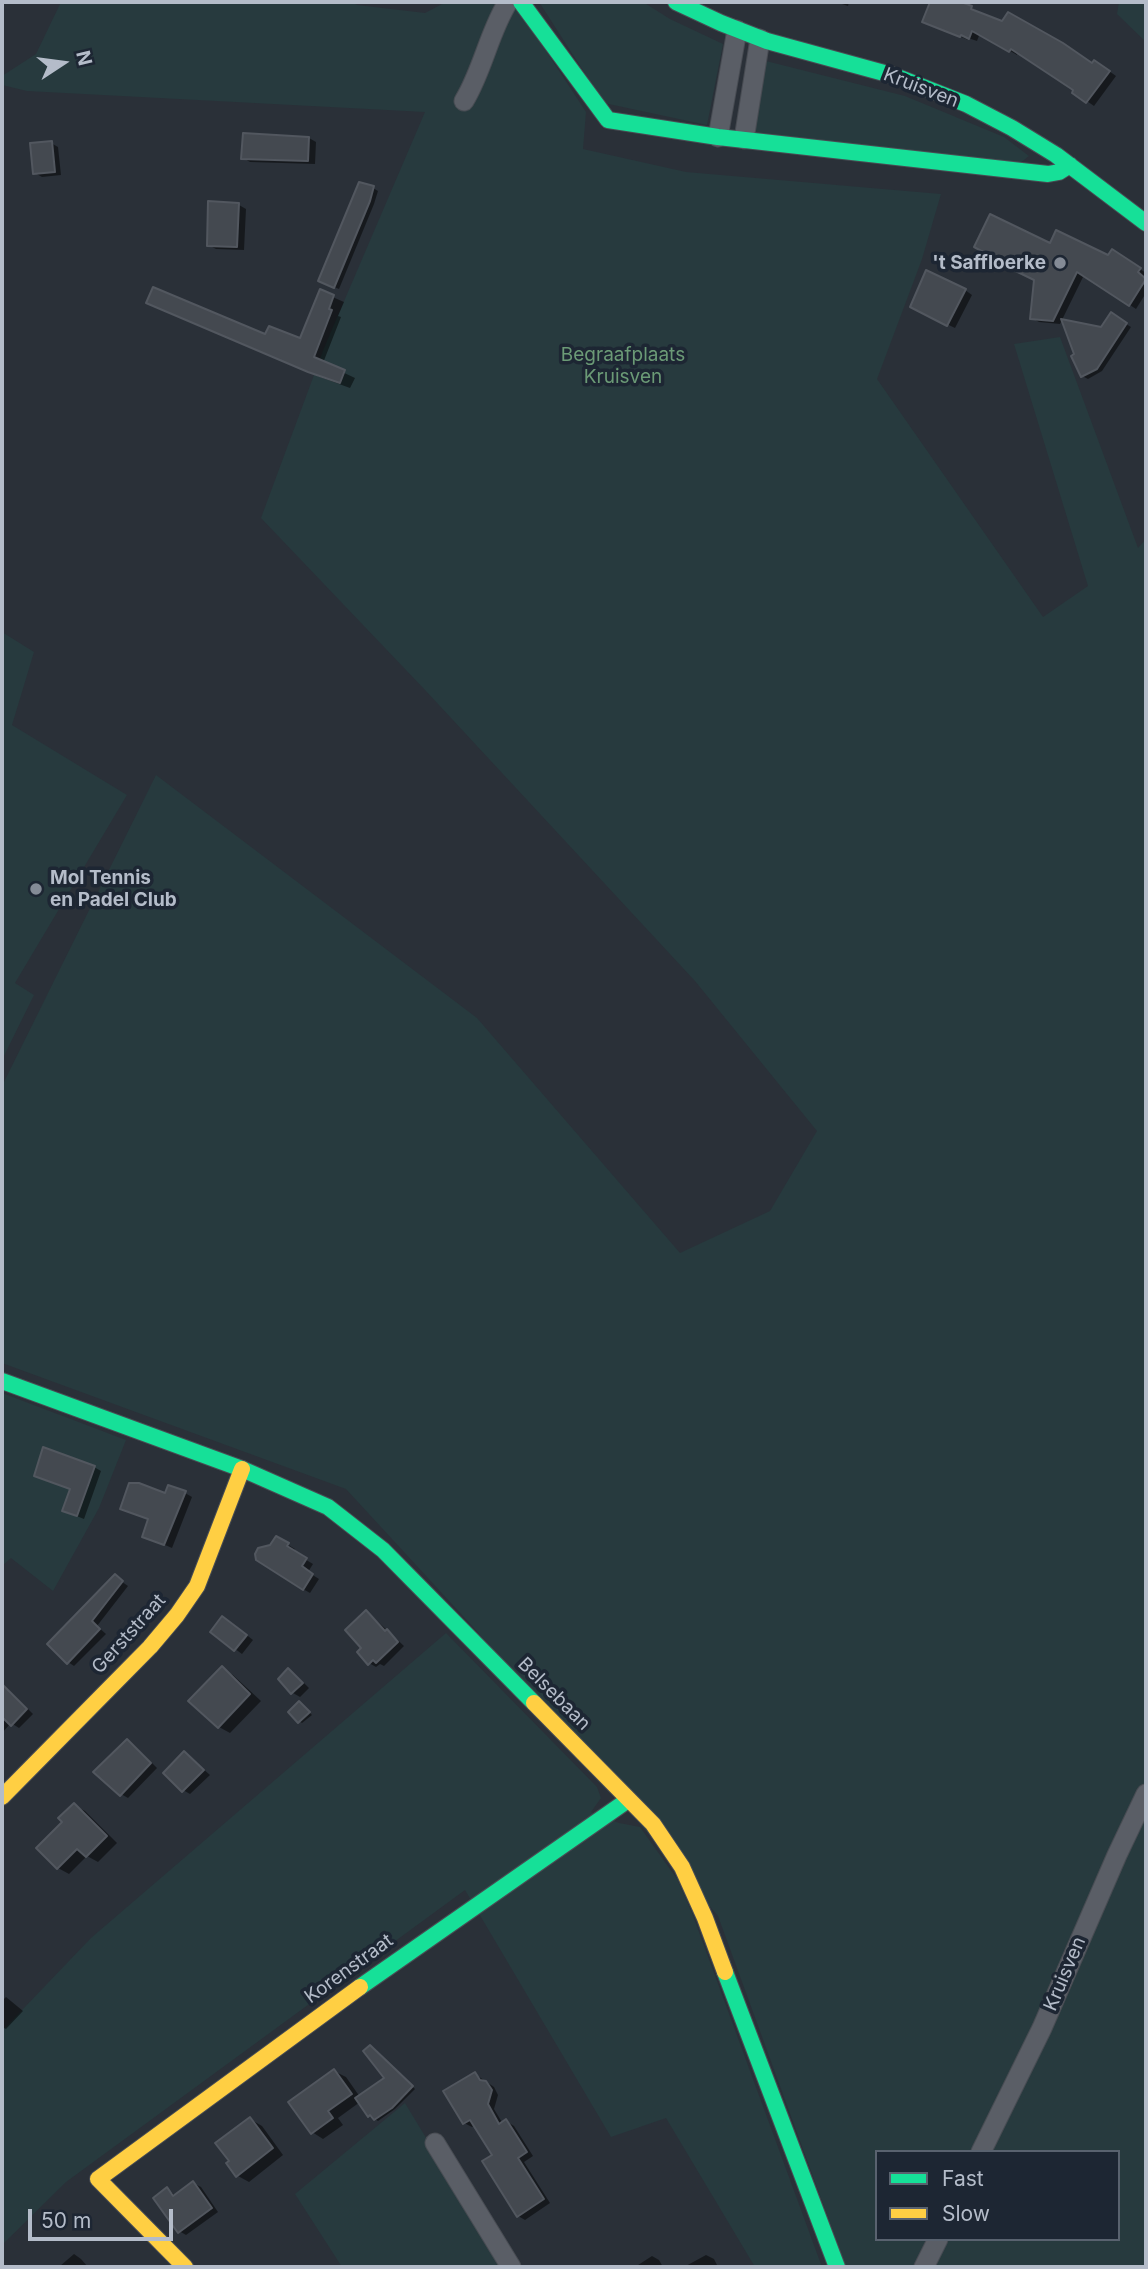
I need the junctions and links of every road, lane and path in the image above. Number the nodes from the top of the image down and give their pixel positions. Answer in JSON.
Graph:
{"nodes":[{"id":1,"x":508,"y":2,"type":"edge"},
{"id":2,"x":521,"y":2,"type":"edge"},
{"id":3,"x":676,"y":2,"type":"edge"},
{"id":4,"x":737,"y":30,"type":"junction"},
{"id":5,"x":761,"y":39,"type":"junction"},
{"id":6,"x":464,"y":100,"type":"dead end"},
{"id":7,"x":718,"y":137,"type":"junction"},
{"id":8,"x":744,"y":139,"type":"junction"},
{"id":9,"x":1070,"y":165,"type":"junction"},
{"id":10,"x":1146,"y":223,"type":"edge"},
{"id":11,"x":2,"y":1381,"type":"edge"},
{"id":12,"x":242,"y":1469,"type":"junction"},
{"id":13,"x":1146,"y":1794,"type":"edge"},
{"id":14,"x":2,"y":1797,"type":"edge"},
{"id":15,"x":628,"y":1800,"type":"junction"},
{"id":16,"x":435,"y":2143,"type":"dead end"},
{"id":17,"x":982,"y":2150,"type":"edge"},
{"id":18,"x":937,"y":2241,"type":"edge"},
{"id":19,"x":185,"y":2267,"type":"edge"},
{"id":20,"x":511,"y":2267,"type":"edge"},
{"id":21,"x":837,"y":2267,"type":"edge"},
{"id":22,"x":925,"y":2267,"type":"edge"}],
"edges":[{"from":1,"to":6,"type":"street"},
{"from":2,"to":7,"type":"street"},
{"from":3,"to":4,"type":"street","name":"Kruisven"},
{"from":4,"to":5,"type":"street","name":"Kruisven"},
{"from":4,"to":7,"type":"street"},
{"from":5,"to":8,"type":"street"},
{"from":5,"to":9,"type":"street","name":"Kruisven"},
{"from":7,"to":8,"type":"street"},
{"from":8,"to":9,"type":"street"},
{"from":9,"to":10,"type":"street","name":"Kruisven"},
{"from":11,"to":12,"type":"street","name":"Belsebaan"},
{"from":12,"to":14,"type":"street","name":"Gerststraat"},
{"from":12,"to":15,"type":"street","name":"Belsebaan"},
{"from":13,"to":17,"type":"street","name":"Kruisven"},
{"from":15,"to":19,"type":"street","name":"Korenstraat"},
{"from":15,"to":21,"type":"street","name":"Belsebaan"},
{"from":16,"to":20,"type":"street"},
{"from":18,"to":22,"type":"street"}]}
